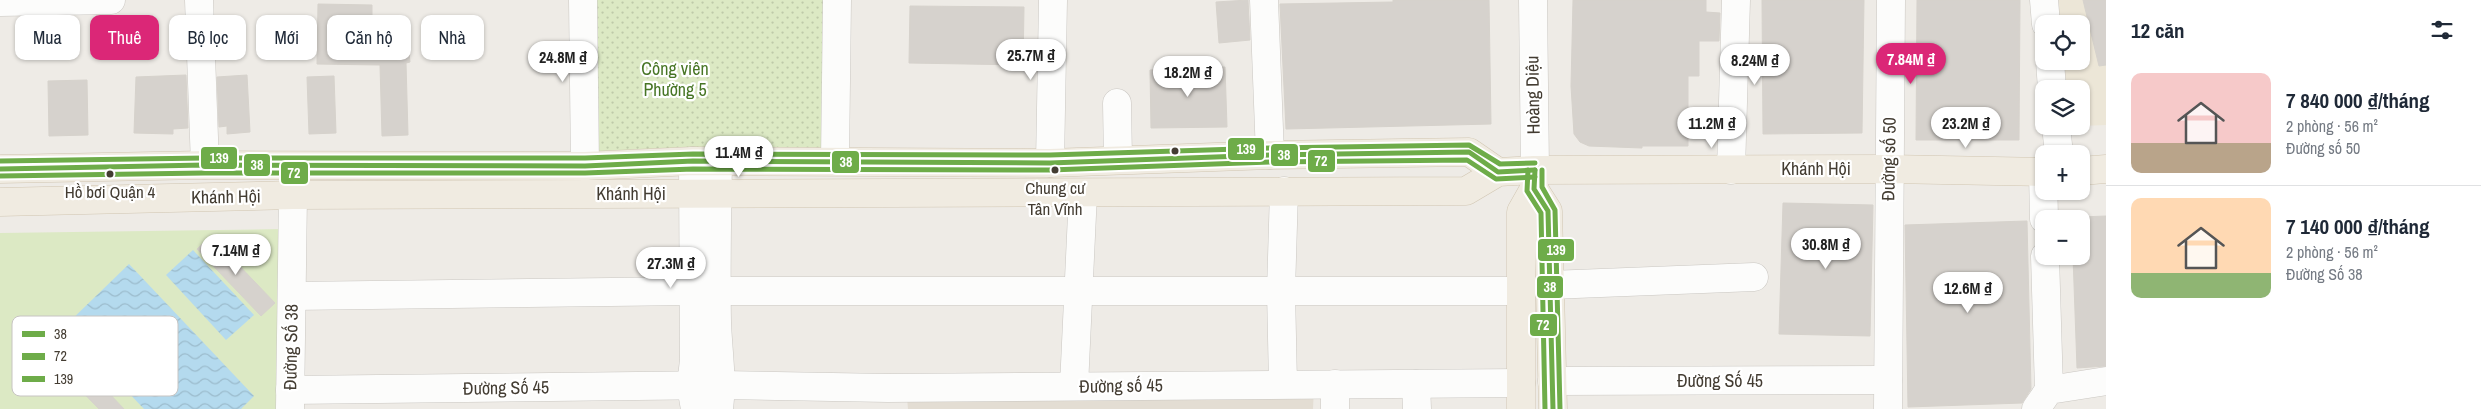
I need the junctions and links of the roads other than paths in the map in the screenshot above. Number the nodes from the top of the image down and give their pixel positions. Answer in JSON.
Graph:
{"nodes":[{"id":1,"x":111,"y":0,"type":"edge"},
{"id":2,"x":199,"y":0,"type":"edge"},
{"id":3,"x":582,"y":0,"type":"edge"},
{"id":4,"x":837,"y":0,"type":"edge"},
{"id":5,"x":1054,"y":0,"type":"edge"},
{"id":6,"x":1264,"y":0,"type":"edge"},
{"id":7,"x":1533,"y":0,"type":"edge"},
{"id":8,"x":1736,"y":0,"type":"edge"},
{"id":9,"x":1891,"y":0,"type":"edge"},
{"id":10,"x":2044,"y":0,"type":"edge"},
{"id":11,"x":39,"y":1,"type":"edge"},
{"id":12,"x":0,"y":2,"type":"edge"},
{"id":13,"x":2045,"y":15,"type":"edge"},
{"id":14,"x":1117,"y":103,"type":"dead end"},
{"id":15,"x":1270,"y":155,"type":"junction"},
{"id":16,"x":1118,"y":160,"type":"junction"},
{"id":17,"x":706,"y":161,"type":"junction"},
{"id":18,"x":835,"y":161,"type":"junction"},
{"id":19,"x":1050,"y":163,"type":"junction"},
{"id":20,"x":205,"y":166,"type":"junction"},
{"id":21,"x":586,"y":166,"type":"junction"},
{"id":22,"x":2035,"y":166,"type":"edge"},
{"id":23,"x":0,"y":169,"type":"edge"},
{"id":24,"x":1889,"y":169,"type":"junction"},
{"id":25,"x":2106,"y":169,"type":"edge"},
{"id":26,"x":1731,"y":170,"type":"junction"},
{"id":27,"x":2090,"y":170,"type":"edge"},
{"id":28,"x":1498,"y":172,"type":"junction"},
{"id":29,"x":1534,"y":180,"type":"junction"},
{"id":30,"x":1083,"y":192,"type":"junction"},
{"id":31,"x":1284,"y":192,"type":"junction"},
{"id":32,"x":705,"y":194,"type":"junction"},
{"id":33,"x":293,"y":195,"type":"junction"},
{"id":34,"x":0,"y":202,"type":"edge"},
{"id":35,"x":2045,"y":265,"type":"edge"},
{"id":36,"x":1754,"y":277,"type":"dead end"},
{"id":37,"x":1550,"y":285,"type":"junction"},
{"id":38,"x":1281,"y":290,"type":"junction"},
{"id":39,"x":704,"y":291,"type":"junction"},
{"id":40,"x":1078,"y":291,"type":"junction"},
{"id":41,"x":1519,"y":291,"type":"junction"},
{"id":42,"x":292,"y":296,"type":"junction"},
{"id":43,"x":1888,"y":380,"type":"junction"},
{"id":44,"x":1552,"y":381,"type":"junction"},
{"id":45,"x":2106,"y":381,"type":"edge"},
{"id":46,"x":1283,"y":384,"type":"junction"},
{"id":47,"x":1074,"y":386,"type":"junction"},
{"id":48,"x":1335,"y":396,"type":"edge"},
{"id":49,"x":1417,"y":396,"type":"edge"},
{"id":50,"x":1521,"y":396,"type":"edge"},
{"id":51,"x":721,"y":397,"type":"edge"},
{"id":52,"x":563,"y":398,"type":"edge"},
{"id":53,"x":693,"y":398,"type":"edge"},
{"id":54,"x":1006,"y":398,"type":"edge"},
{"id":55,"x":290,"y":399,"type":"edge"},
{"id":56,"x":888,"y":399,"type":"edge"},
{"id":57,"x":2042,"y":400,"type":"edge"},
{"id":58,"x":1553,"y":409,"type":"edge"},
{"id":59,"x":1888,"y":409,"type":"edge"}],
"edges":[{"from":1,"to":11,"type":"street"},
{"from":2,"to":20,"type":"street"},
{"from":3,"to":21,"type":"street"},
{"from":4,"to":18,"type":"street"},
{"from":5,"to":19,"type":"street"},
{"from":6,"to":15,"type":"street"},
{"from":7,"to":29,"type":"street","name":"Hoàng Diệu"},
{"from":8,"to":26,"type":"street"},
{"from":9,"to":24,"type":"street","name":"Đường số 50"},
{"from":10,"to":13,"type":"street"},
{"from":11,"to":12,"type":"street"},
{"from":14,"to":16,"type":"street"},
{"from":15,"to":16,"type":"main road","name":"Khánh Hội"},
{"from":15,"to":28,"type":"main road","name":"Khánh Hội"},
{"from":16,"to":19,"type":"main road","name":"Khánh Hội"},
{"from":17,"to":18,"type":"main road","name":"Khánh Hội"},
{"from":17,"to":21,"type":"main road","name":"Khánh Hội"},
{"from":17,"to":32,"type":"street"},
{"from":18,"to":19,"type":"main road","name":"Khánh Hội"},
{"from":20,"to":21,"type":"main road","name":"Khánh Hội"},
{"from":20,"to":23,"type":"main road","name":"Khánh Hội"},
{"from":22,"to":24,"type":"main road","name":"Khánh Hội"},
{"from":24,"to":26,"type":"main road","name":"Khánh Hội"},
{"from":24,"to":43,"type":"street","name":"Đường số 50"},
{"from":25,"to":27,"type":"main road"},
{"from":26,"to":29,"type":"main road","name":"Khánh Hội"},
{"from":28,"to":29,"type":"main road","name":"Khánh Hội"},
{"from":28,"to":31,"type":"main road","name":"Khánh Hội"},
{"from":29,"to":37,"type":"main road"},
{"from":29,"to":41,"type":"main road"},
{"from":30,"to":31,"type":"main road","name":"Khánh Hội"},
{"from":30,"to":32,"type":"main road","name":"Khánh Hội"},
{"from":30,"to":40,"type":"street"},
{"from":31,"to":38,"type":"street"},
{"from":32,"to":33,"type":"main road","name":"Khánh Hội"},
{"from":32,"to":39,"type":"street"},
{"from":33,"to":34,"type":"main road","name":"Khánh Hội"},
{"from":33,"to":42,"type":"street","name":"Đường Số 38"},
{"from":35,"to":57,"type":"street"},
{"from":36,"to":37,"type":"street"},
{"from":37,"to":44,"type":"main road"},
{"from":38,"to":40,"type":"street"},
{"from":38,"to":41,"type":"street"},
{"from":38,"to":46,"type":"street"},
{"from":39,"to":40,"type":"street"},
{"from":39,"to":42,"type":"street"},
{"from":39,"to":51,"type":"street"},
{"from":39,"to":53,"type":"street"},
{"from":40,"to":47,"type":"street"},
{"from":41,"to":50,"type":"main road"},
{"from":42,"to":55,"type":"street","name":"Đường Số 38"},
{"from":43,"to":44,"type":"street","name":"Đường Số 45"},
{"from":43,"to":59,"type":"street","name":"Đường số 50"},
{"from":44,"to":58,"type":"main road"},
{"from":45,"to":57,"type":"street"},
{"from":46,"to":47,"type":"street","name":"Đường số 45"},
{"from":46,"to":48,"type":"street","name":"Đường số 45"},
{"from":47,"to":54,"type":"street","name":"Đường số 45"},
{"from":48,"to":49,"type":"street","name":"Đường số 45"},
{"from":49,"to":50,"type":"street","name":"Đường số 45"},
{"from":51,"to":53,"type":"street","name":"Đường Số 45"},
{"from":51,"to":56,"type":"street","name":"Đường số 45"},
{"from":52,"to":53,"type":"street","name":"Đường Số 45"},
{"from":52,"to":55,"type":"street","name":"Đường Số 45"},
{"from":54,"to":56,"type":"street","name":"Đường số 45"}]}
